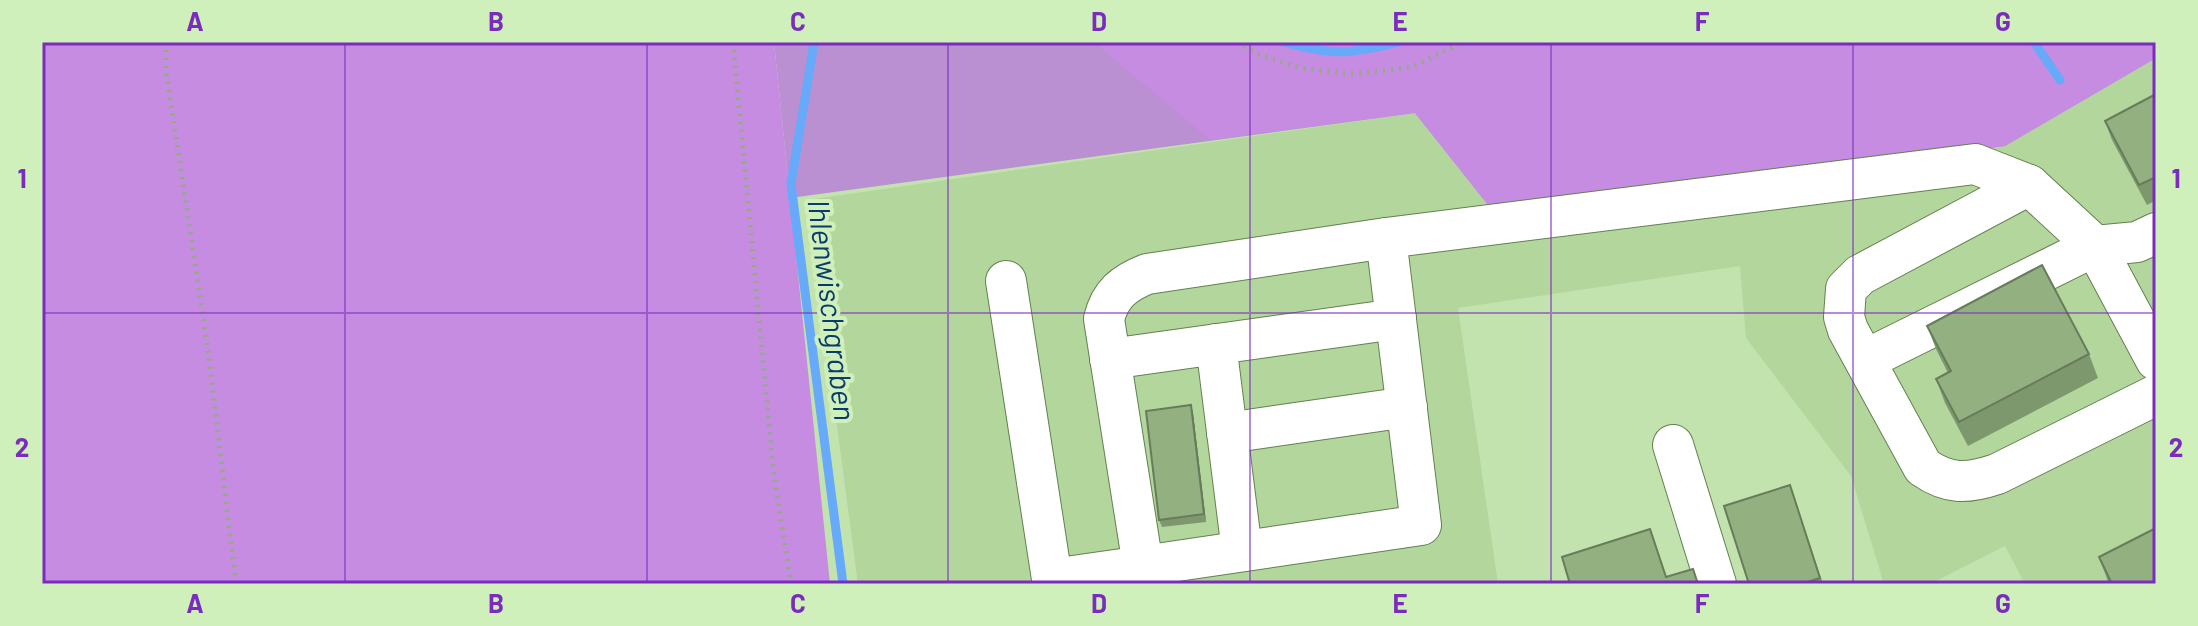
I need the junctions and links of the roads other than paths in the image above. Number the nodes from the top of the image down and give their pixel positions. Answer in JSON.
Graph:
{"nodes":[{"id":1,"x":2029,"y":185,"type":"junction"},
{"id":2,"x":2156,"y":233,"type":"edge"},
{"id":3,"x":1386,"y":238,"type":"junction"},
{"id":4,"x":2095,"y":246,"type":"junction"},
{"id":5,"x":1006,"y":281,"type":"dead end"},
{"id":6,"x":1396,"y":319,"type":"junction"},
{"id":7,"x":1216,"y":344,"type":"junction"},
{"id":8,"x":1110,"y":359,"type":"junction"},
{"id":9,"x":1865,"y":360,"type":"junction"},
{"id":10,"x":2156,"y":360,"type":"edge"},
{"id":11,"x":2156,"y":395,"type":"edge"},
{"id":12,"x":1407,"y":407,"type":"junction"},
{"id":13,"x":1227,"y":433,"type":"junction"},
{"id":14,"x":1673,"y":445,"type":"dead end"},
{"id":15,"x":1242,"y":551,"type":"junction"},
{"id":16,"x":1143,"y":566,"type":"junction"},
{"id":17,"x":1716,"y":584,"type":"edge"}],
"edges":[{"from":1,"to":3,"type":"lane"},
{"from":1,"to":4,"type":"lane"},
{"from":1,"to":9,"type":"lane"},
{"from":2,"to":4,"type":"lane"},
{"from":3,"to":6,"type":"lane"},
{"from":3,"to":8,"type":"lane"},
{"from":4,"to":9,"type":"lane"},
{"from":4,"to":10,"type":"lane"},
{"from":5,"to":16,"type":"lane"},
{"from":6,"to":7,"type":"lane"},
{"from":6,"to":12,"type":"lane"},
{"from":7,"to":8,"type":"lane"},
{"from":7,"to":13,"type":"lane"},
{"from":8,"to":16,"type":"lane"},
{"from":9,"to":11,"type":"lane"},
{"from":12,"to":13,"type":"lane"},
{"from":12,"to":15,"type":"lane"},
{"from":13,"to":15,"type":"lane"},
{"from":14,"to":17,"type":"lane"},
{"from":15,"to":16,"type":"lane"}]}
